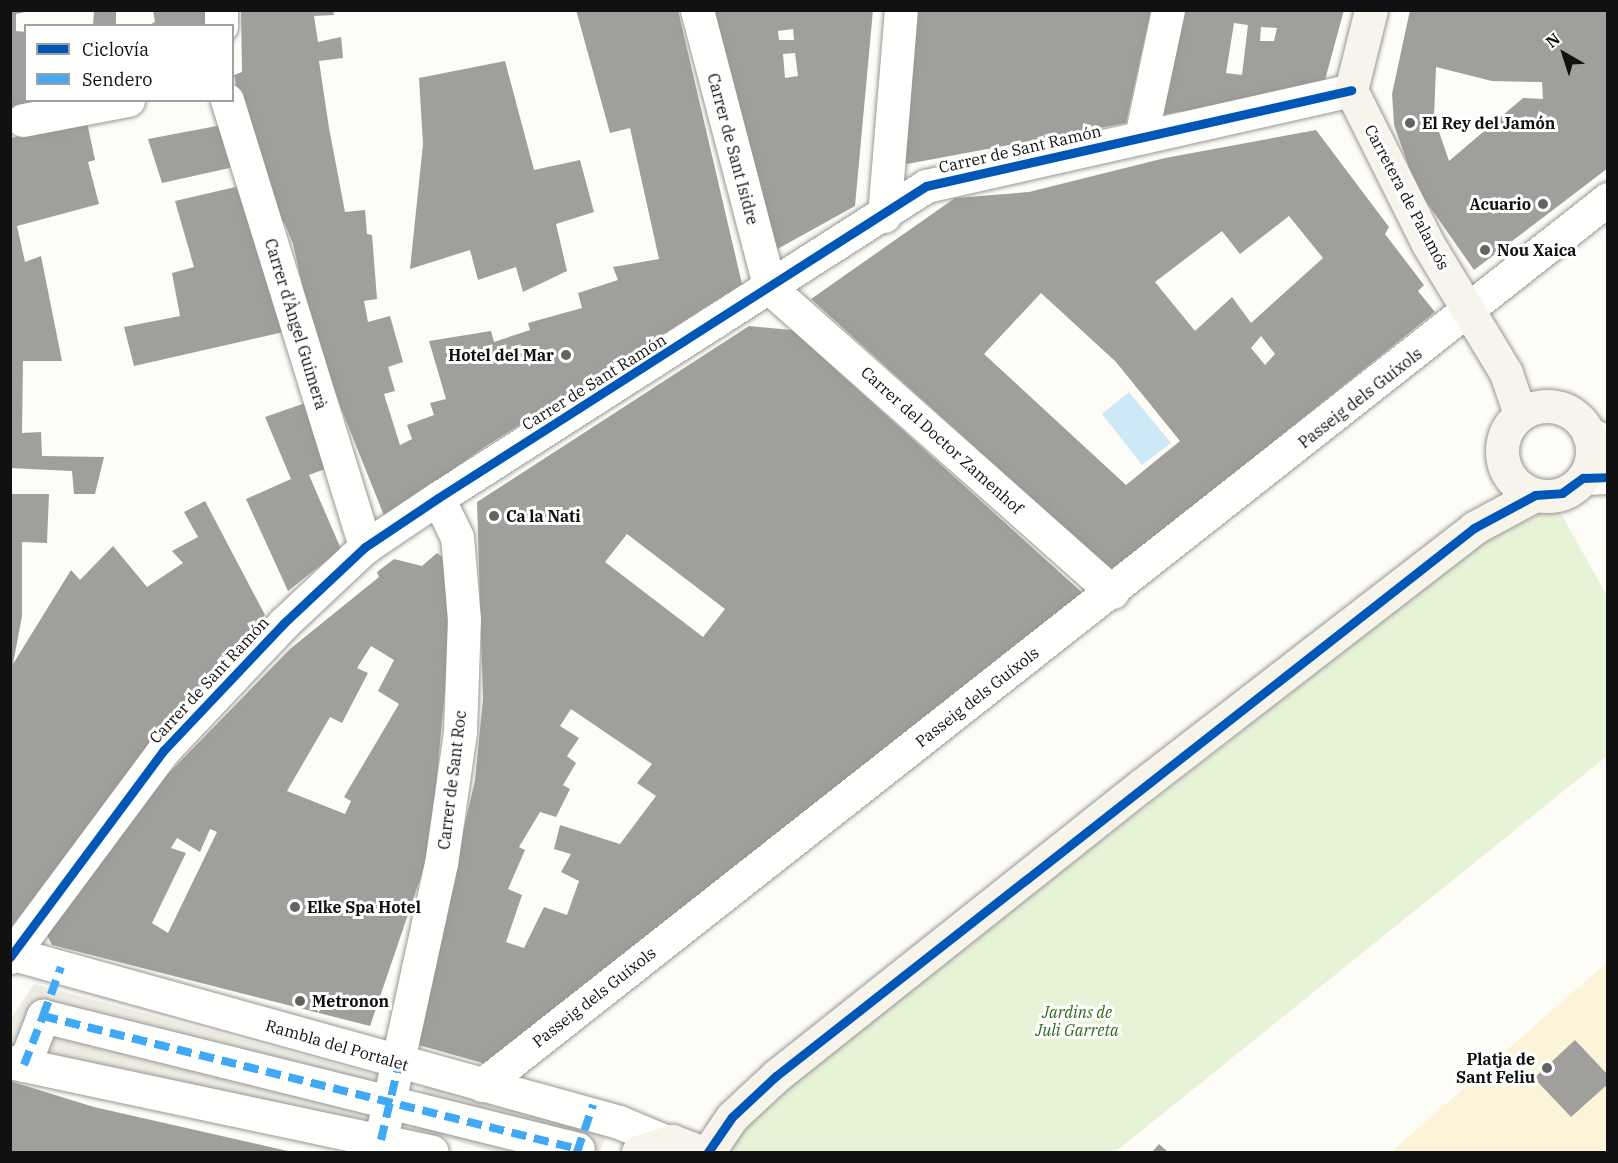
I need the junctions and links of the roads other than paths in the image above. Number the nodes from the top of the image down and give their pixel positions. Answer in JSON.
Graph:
{"nodes":[{"id":1,"x":697,"y":10,"type":"edge"},
{"id":2,"x":901,"y":10,"type":"edge"},
{"id":3,"x":1168,"y":10,"type":"edge"},
{"id":4,"x":1371,"y":10,"type":"edge"},
{"id":5,"x":1351,"y":90,"type":"junction"},
{"id":6,"x":118,"y":102,"type":"edge"},
{"id":7,"x":227,"y":102,"type":"edge"},
{"id":8,"x":23,"y":120,"type":"dead end"},
{"id":9,"x":1140,"y":137,"type":"junction"},
{"id":10,"x":1608,"y":199,"type":"edge"},
{"id":11,"x":884,"y":216,"type":"junction"},
{"id":12,"x":770,"y":288,"type":"junction"},
{"id":13,"x":1472,"y":310,"type":"junction"},
{"id":14,"x":1528,"y":410,"type":"junction"},
{"id":15,"x":1598,"y":438,"type":"edge"},
{"id":16,"x":1502,"y":456,"type":"junction"},
{"id":17,"x":1595,"y":477,"type":"edge"},
{"id":18,"x":1535,"y":495,"type":"junction"},
{"id":19,"x":438,"y":498,"type":"junction"},
{"id":20,"x":1474,"y":528,"type":"junction"},
{"id":21,"x":365,"y":547,"type":"junction"},
{"id":22,"x":1113,"y":592,"type":"junction"},
{"id":23,"x":12,"y":955,"type":"edge"},
{"id":24,"x":61,"y":968,"type":"junction"},
{"id":25,"x":43,"y":1016,"type":"junction"},
{"id":26,"x":399,"y":1063,"type":"junction"},
{"id":27,"x":17,"y":1064,"type":"edge"},
{"id":28,"x":482,"y":1085,"type":"junction"},
{"id":29,"x":390,"y":1102,"type":"junction"},
{"id":30,"x":591,"y":1110,"type":"junction"},
{"id":31,"x":379,"y":1146,"type":"edge"},
{"id":32,"x":651,"y":1147,"type":"edge"},
{"id":33,"x":578,"y":1151,"type":"edge"},
{"id":34,"x":432,"y":1152,"type":"edge"},
{"id":35,"x":700,"y":1152,"type":"edge"},
{"id":36,"x":708,"y":1152,"type":"edge"}],
"edges":[{"from":1,"to":12,"type":"street","name":"Carrer de Sant Isidre"},
{"from":2,"to":11,"type":"street"},
{"from":3,"to":9,"type":"street"},
{"from":4,"to":5,"type":"main road"},
{"from":5,"to":9,"type":"street","name":"Carrer de Sant Ramón"},
{"from":5,"to":13,"type":"main road","name":"Carretera de Palamós"},
{"from":6,"to":8,"type":"street"},
{"from":7,"to":21,"type":"street","name":"Carrer d'Àngel Guimerà"},
{"from":9,"to":11,"type":"street","name":"Carrer de Sant Ramón"},
{"from":10,"to":13,"type":"street","name":"Passeig dels Guíxols"},
{"from":11,"to":12,"type":"street","name":"Carrer de Sant Ramón"},
{"from":12,"to":19,"type":"street","name":"Carrer de Sant Ramón"},
{"from":12,"to":22,"type":"street","name":"Carrer del Doctor Zamenhof"},
{"from":13,"to":14,"type":"main road","name":"Carretera de Palamós"},
{"from":13,"to":22,"type":"street","name":"Passeig dels Guíxols"},
{"from":14,"to":15,"type":"main road"},
{"from":14,"to":16,"type":"main road"},
{"from":15,"to":17,"type":"main road"},
{"from":16,"to":18,"type":"main road"},
{"from":16,"to":20,"type":"main road"},
{"from":17,"to":18,"type":"main road"},
{"from":18,"to":20,"type":"main road"},
{"from":19,"to":21,"type":"street","name":"Carrer de Sant Ramón"},
{"from":19,"to":26,"type":"street","name":"Carrer de Sant Roc"},
{"from":20,"to":36,"type":"main road"},
{"from":21,"to":23,"type":"street","name":"Carrer de Sant Ramón"},
{"from":22,"to":28,"type":"street","name":"Passeig dels Guíxols"},
{"from":23,"to":24,"type":"street","name":"Rambla del Portalet"},
{"from":24,"to":25,"type":"street"},
{"from":24,"to":26,"type":"street","name":"Rambla del Portalet"},
{"from":25,"to":27,"type":"street"},
{"from":25,"to":29,"type":"street"},
{"from":26,"to":28,"type":"street","name":"Rambla del Portalet"},
{"from":26,"to":29,"type":"street","name":"Carrer de Sant Roc"},
{"from":27,"to":31,"type":"street"},
{"from":28,"to":30,"type":"street","name":"Rambla del Portalet"},
{"from":29,"to":31,"type":"street","name":"Carrer de Sant Roc"},
{"from":29,"to":33,"type":"street"},
{"from":30,"to":32,"type":"street","name":"Rambla del Portalet"},
{"from":30,"to":33,"type":"street"},
{"from":31,"to":34,"type":"street"},
{"from":32,"to":35,"type":"main road"}]}
